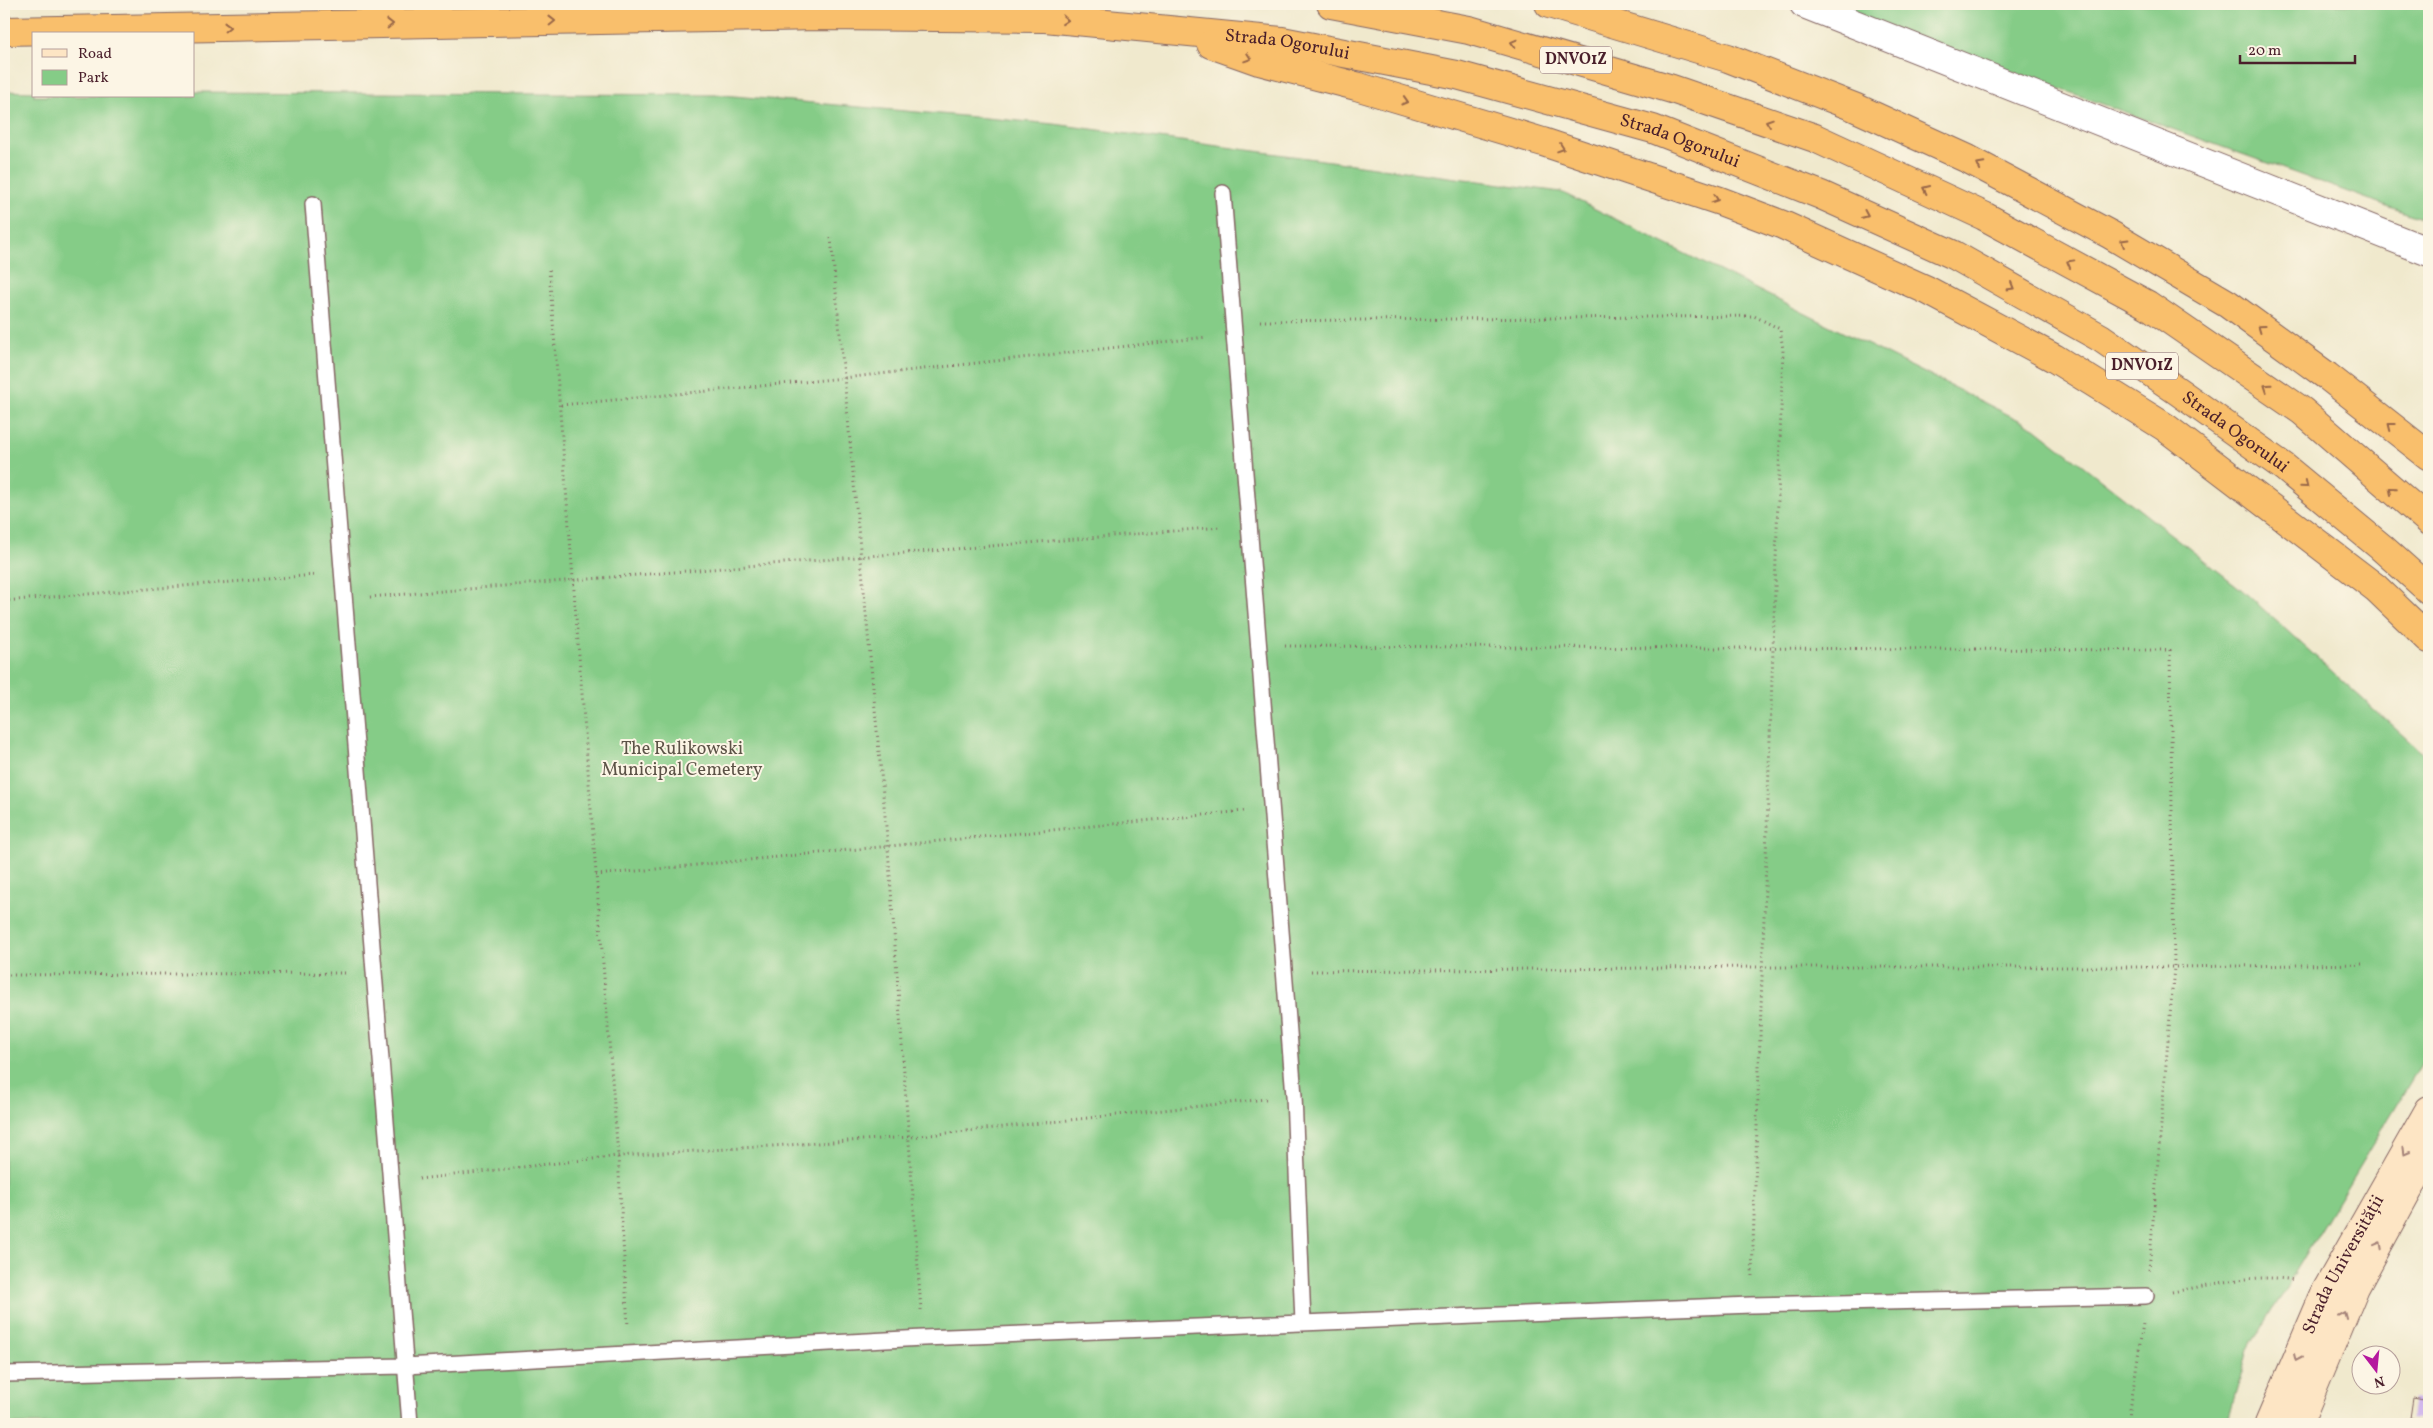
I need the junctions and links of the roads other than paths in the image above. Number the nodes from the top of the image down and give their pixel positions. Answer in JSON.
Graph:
{"nodes":[{"id":1,"x":1331,"y":4,"type":"edge"},
{"id":2,"x":1549,"y":4,"type":"edge"},
{"id":3,"x":1804,"y":4,"type":"edge"},
{"id":4,"x":1170,"y":30,"type":"junction"},
{"id":5,"x":4,"y":31,"type":"edge"},
{"id":6,"x":1223,"y":193,"type":"dead end"},
{"id":7,"x":313,"y":204,"type":"dead end"},
{"id":8,"x":2429,"y":252,"type":"edge"},
{"id":9,"x":2429,"y":456,"type":"edge"},
{"id":10,"x":2429,"y":522,"type":"edge"},
{"id":11,"x":2429,"y":590,"type":"edge"},
{"id":12,"x":2429,"y":639,"type":"edge"},
{"id":13,"x":2429,"y":1110,"type":"edge"},
{"id":14,"x":2429,"y":1156,"type":"edge"},
{"id":15,"x":2146,"y":1296,"type":"road end"},
{"id":16,"x":1303,"y":1323,"type":"junction"},
{"id":17,"x":405,"y":1366,"type":"junction"},
{"id":18,"x":4,"y":1374,"type":"edge"},
{"id":19,"x":410,"y":1424,"type":"edge"},
{"id":20,"x":2269,"y":1424,"type":"edge"},
{"id":21,"x":2298,"y":1424,"type":"edge"}],
"edges":[{"from":10,"to":1,"type":"highway","number":"DNVO1Z","one_way":true},
{"from":9,"to":2,"type":"highway","one_way":true},
{"from":3,"to":8,"type":"street"},
{"from":5,"to":4,"type":"highway","name":"Strada Ogorului","number":"DNVO1Z","one_way":true},
{"from":4,"to":11,"type":"highway","name":"Strada Ogorului","number":"DNVO1Z","one_way":true},
{"from":4,"to":12,"type":"highway","one_way":true},
{"from":6,"to":16,"type":"lane"},
{"from":7,"to":17,"type":"lane"},
{"from":13,"to":20,"type":"main road","name":"Strada Universității","one_way":true},
{"from":21,"to":14,"type":"main road","name":"Strada Universității","one_way":true},
{"from":15,"to":16,"type":"lane"},
{"from":16,"to":17,"type":"lane"},
{"from":17,"to":18,"type":"lane"},
{"from":17,"to":19,"type":"lane"}]}
